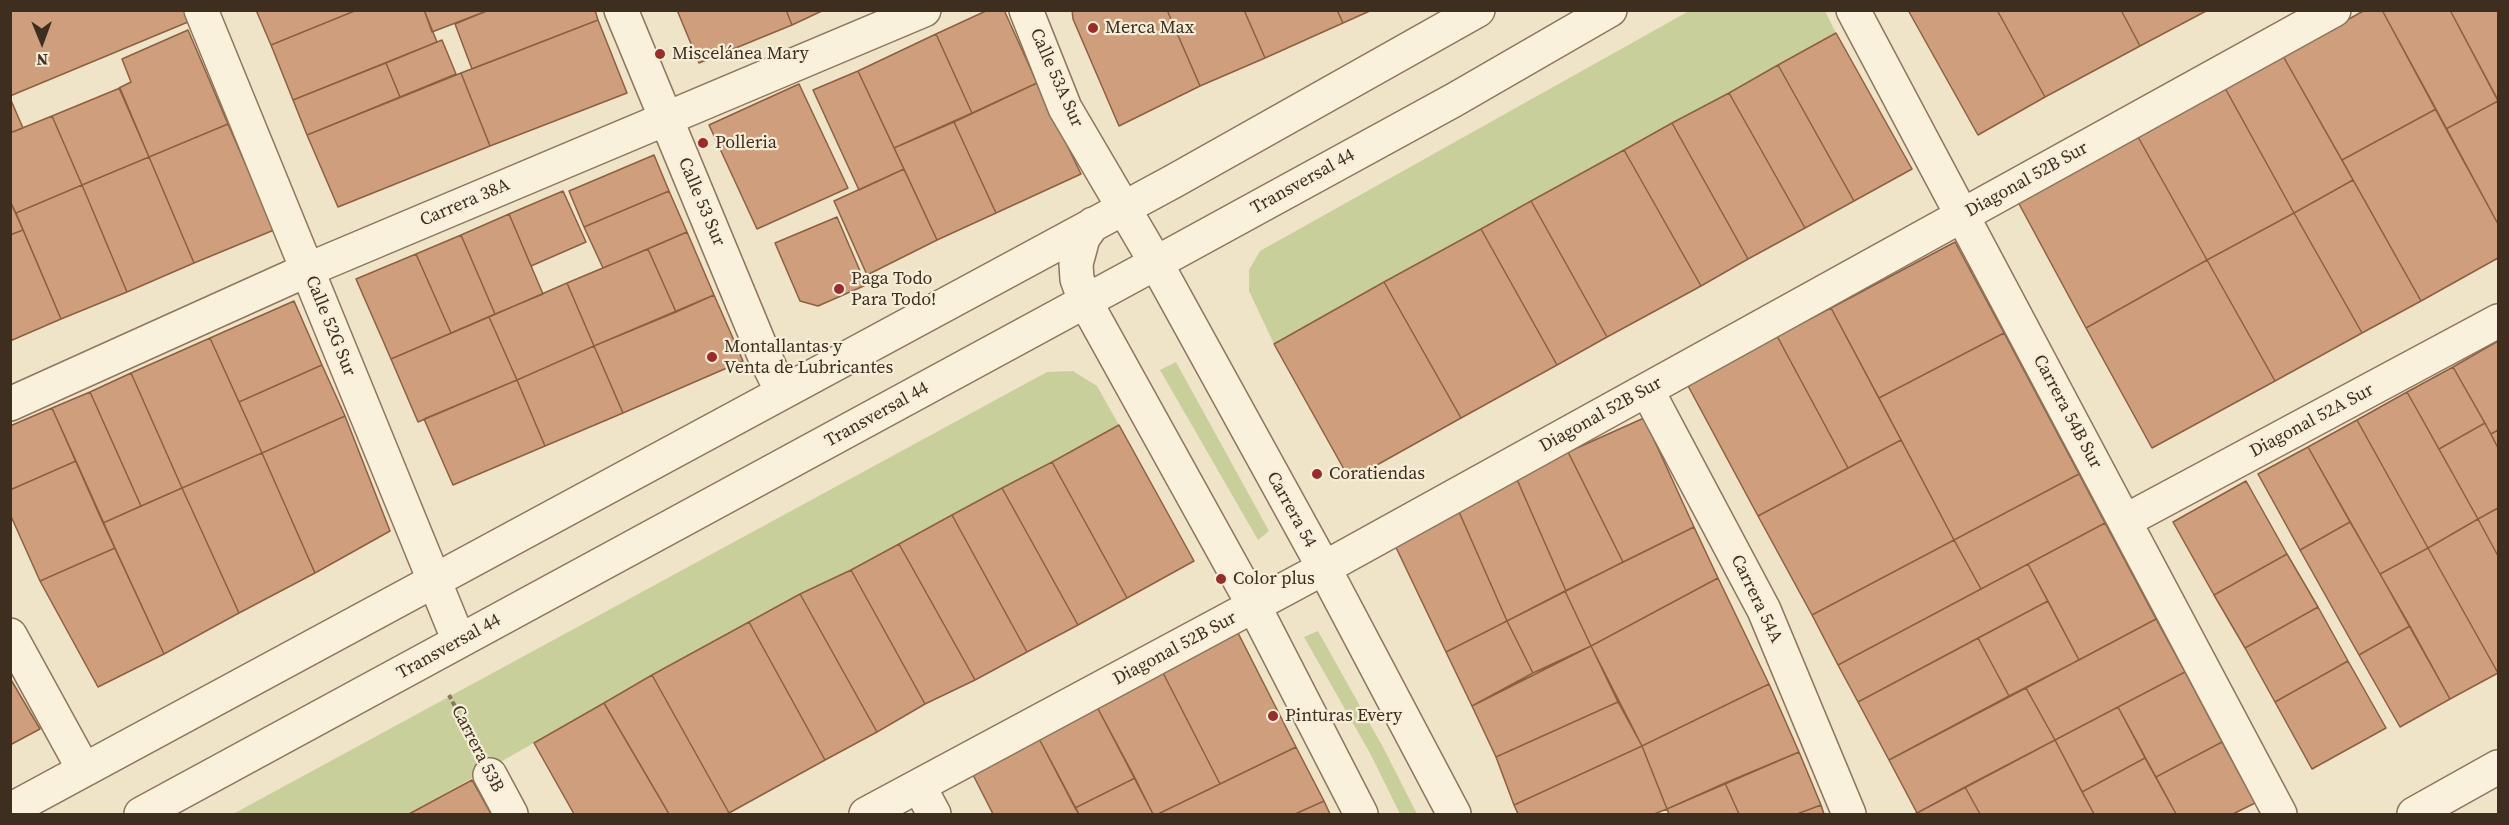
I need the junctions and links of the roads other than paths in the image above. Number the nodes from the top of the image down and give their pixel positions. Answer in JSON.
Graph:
{"nodes":[{"id":1,"x":201,"y":10,"type":"edge"},
{"id":2,"x":621,"y":10,"type":"edge"},
{"id":3,"x":924,"y":10,"type":"edge"},
{"id":4,"x":1026,"y":10,"type":"edge"},
{"id":5,"x":1610,"y":10,"type":"edge"},
{"id":6,"x":1853,"y":10,"type":"edge"},
{"id":7,"x":2334,"y":10,"type":"edge"},
{"id":8,"x":1457,"y":16,"type":"edge"},
{"id":9,"x":666,"y":118,"type":"junction"},
{"id":10,"x":1124,"y":207,"type":"junction"},
{"id":11,"x":1963,"y":216,"type":"junction"},
{"id":12,"x":1093,"y":224,"type":"junction"},
{"id":13,"x":1156,"y":263,"type":"junction"},
{"id":14,"x":307,"y":270,"type":"junction"},
{"id":15,"x":1085,"y":301,"type":"junction"},
{"id":16,"x":2499,"y":321,"type":"edge"},
{"id":17,"x":1647,"y":390,"type":"junction"},
{"id":18,"x":782,"y":392,"type":"junction"},
{"id":19,"x":10,"y":404,"type":"edge"},
{"id":20,"x":2125,"y":521,"type":"junction"},
{"id":21,"x":1324,"y":568,"type":"junction"},
{"id":22,"x":434,"y":581,"type":"junction"},
{"id":23,"x":1254,"y":606,"type":"junction"},
{"id":24,"x":10,"y":635,"type":"edge"},
{"id":25,"x":459,"y":642,"type":"junction"},
{"id":26,"x":2499,"y":767,"type":"edge"},
{"id":27,"x":84,"y":770,"type":"junction"},
{"id":28,"x":490,"y":775,"type":"road end"},
{"id":29,"x":926,"y":800,"type":"edge"},
{"id":30,"x":10,"y":810,"type":"edge"},
{"id":31,"x":141,"y":814,"type":"edge"},
{"id":32,"x":511,"y":814,"type":"edge"},
{"id":33,"x":866,"y":814,"type":"edge"},
{"id":34,"x":1361,"y":814,"type":"edge"},
{"id":35,"x":1454,"y":814,"type":"edge"},
{"id":36,"x":1849,"y":814,"type":"edge"},
{"id":37,"x":2280,"y":814,"type":"edge"},
{"id":38,"x":2414,"y":814,"type":"edge"}],
"edges":[{"from":1,"to":14,"type":"street","name":"Calle 52G Sur"},
{"from":2,"to":9,"type":"street","name":"Calle 53 Sur"},
{"from":3,"to":9,"type":"street","name":"Carrera 38A"},
{"from":4,"to":10,"type":"street","name":"Calle 53A Sur"},
{"from":5,"to":13,"type":"street","name":"Transversal 44"},
{"from":6,"to":11,"type":"street","name":"Carrera 54B Sur"},
{"from":7,"to":11,"type":"street","name":"Diagonal 52B Sur"},
{"from":8,"to":10,"type":"street"},
{"from":9,"to":14,"type":"street","name":"Carrera 38A"},
{"from":9,"to":18,"type":"street","name":"Calle 53 Sur"},
{"from":10,"to":12,"type":"street"},
{"from":10,"to":13,"type":"street","name":"Carrera 54"},
{"from":11,"to":17,"type":"street","name":"Diagonal 52B Sur"},
{"from":11,"to":20,"type":"street","name":"Carrera 54B Sur"},
{"from":12,"to":15,"type":"street"},
{"from":12,"to":18,"type":"street"},
{"from":13,"to":15,"type":"street","name":"Transversal 44"},
{"from":13,"to":21,"type":"street","name":"Carrera 54"},
{"from":14,"to":19,"type":"street","name":"Carrera 38A"},
{"from":14,"to":22,"type":"street","name":"Calle 52G Sur"},
{"from":15,"to":23,"type":"street"},
{"from":15,"to":25,"type":"street","name":"Transversal 44"},
{"from":16,"to":20,"type":"street","name":"Diagonal 52A Sur"},
{"from":17,"to":21,"type":"street","name":"Diagonal 52B Sur"},
{"from":17,"to":36,"type":"street","name":"Carrera 54A"},
{"from":18,"to":22,"type":"street"},
{"from":20,"to":37,"type":"street","name":"Carrera 54B Sur"},
{"from":21,"to":23,"type":"street","name":"Diagonal 52B Sur"},
{"from":21,"to":35,"type":"street","name":"Carrera 54"},
{"from":22,"to":25,"type":"street","name":"Calle 52G Sur"},
{"from":22,"to":27,"type":"street"},
{"from":23,"to":29,"type":"street","name":"Diagonal 52B Sur"},
{"from":23,"to":34,"type":"street"},
{"from":24,"to":27,"type":"street"},
{"from":25,"to":31,"type":"street","name":"Transversal 44"},
{"from":26,"to":38,"type":"street"},
{"from":27,"to":30,"type":"street"},
{"from":28,"to":32,"type":"street","name":"Carrera 53B"},
{"from":29,"to":33,"type":"street","name":"Diagonal 52B Sur"}]}
